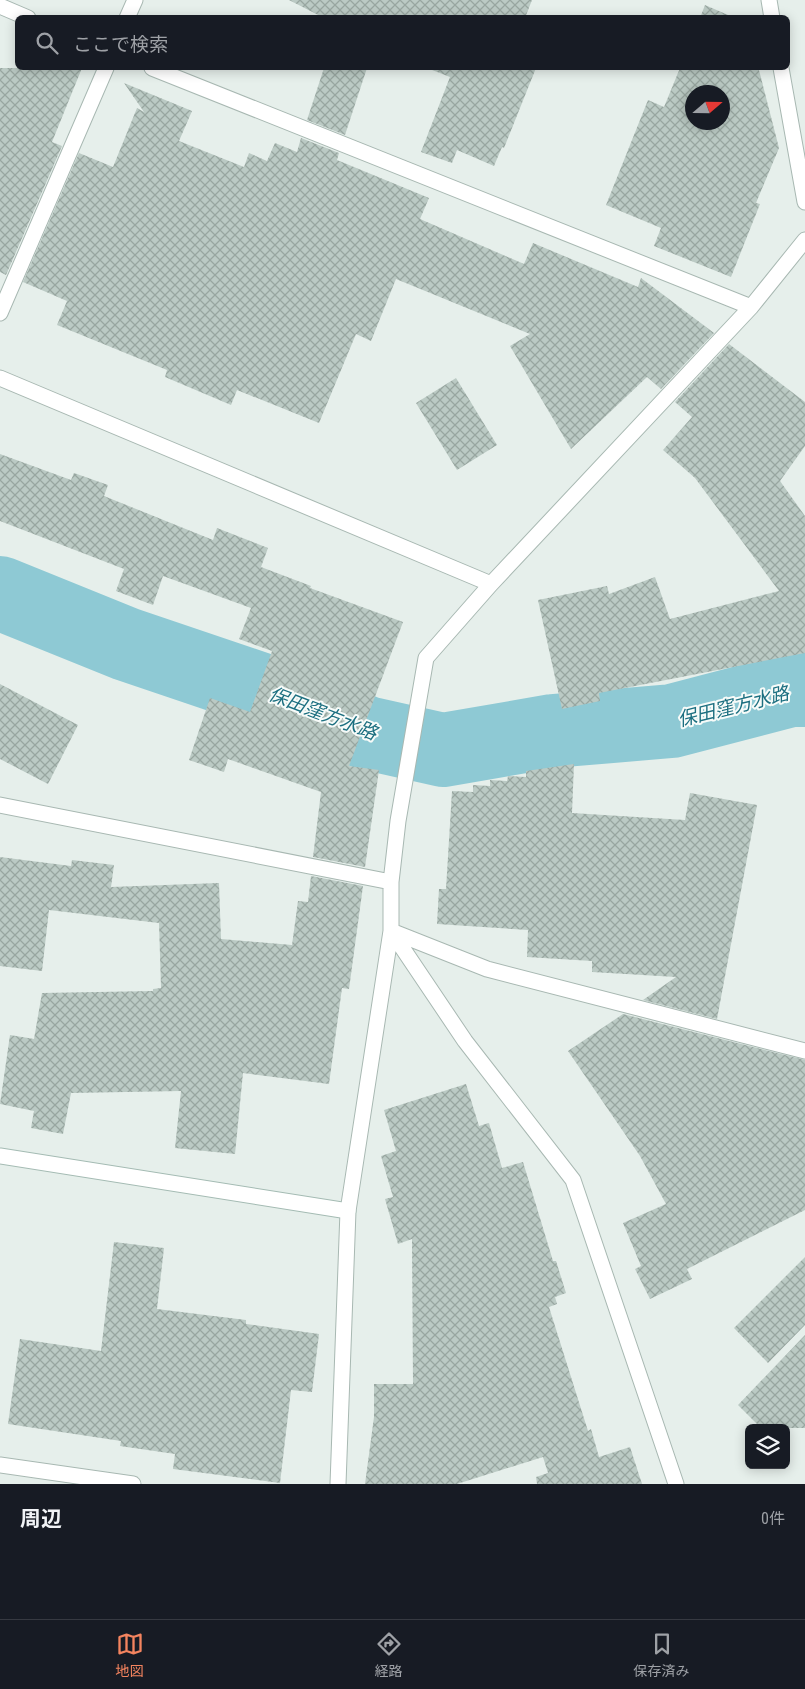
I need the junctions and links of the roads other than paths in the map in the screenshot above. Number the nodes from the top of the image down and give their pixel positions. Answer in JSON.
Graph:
{"nodes":[{"id":1,"x":134,"y":0,"type":"edge"},
{"id":2,"x":769,"y":0,"type":"edge"},
{"id":3,"x":0,"y":6,"type":"edge"},
{"id":4,"x":21,"y":15,"type":"edge"},
{"id":5,"x":128,"y":15,"type":"edge"},
{"id":6,"x":772,"y":15,"type":"edge"},
{"id":7,"x":105,"y":70,"type":"edge"},
{"id":8,"x":157,"y":70,"type":"edge"},
{"id":9,"x":781,"y":70,"type":"edge"},
{"id":10,"x":805,"y":202,"type":"edge"},
{"id":11,"x":805,"y":240,"type":"edge"},
{"id":12,"x":751,"y":307,"type":"junction"},
{"id":13,"x":0,"y":313,"type":"edge"},
{"id":14,"x":0,"y":378,"type":"edge"},
{"id":15,"x":491,"y":584,"type":"junction"},
{"id":16,"x":0,"y":805,"type":"edge"},
{"id":17,"x":391,"y":882,"type":"junction"},
{"id":18,"x":391,"y":931,"type":"junction"},
{"id":19,"x":805,"y":1051,"type":"edge"},
{"id":20,"x":0,"y":1156,"type":"edge"},
{"id":21,"x":348,"y":1211,"type":"junction"},
{"id":22,"x":0,"y":1465,"type":"edge"},
{"id":23,"x":38,"y":1477,"type":"edge"},
{"id":24,"x":133,"y":1484,"type":"edge"},
{"id":25,"x":338,"y":1484,"type":"edge"},
{"id":26,"x":676,"y":1484,"type":"edge"}],
"edges":[{"from":1,"to":5,"type":"street"},
{"from":2,"to":6,"type":"street"},
{"from":3,"to":4,"type":"street"},
{"from":7,"to":13,"type":"street"},
{"from":8,"to":12,"type":"street"},
{"from":9,"to":10,"type":"street"},
{"from":11,"to":12,"type":"street"},
{"from":12,"to":15,"type":"street"},
{"from":14,"to":15,"type":"street"},
{"from":15,"to":17,"type":"street"},
{"from":16,"to":17,"type":"street"},
{"from":17,"to":18,"type":"street"},
{"from":18,"to":19,"type":"street"},
{"from":18,"to":21,"type":"street"},
{"from":18,"to":26,"type":"street"},
{"from":20,"to":21,"type":"street"},
{"from":21,"to":25,"type":"street"},
{"from":22,"to":23,"type":"street"},
{"from":23,"to":24,"type":"street"}]}
